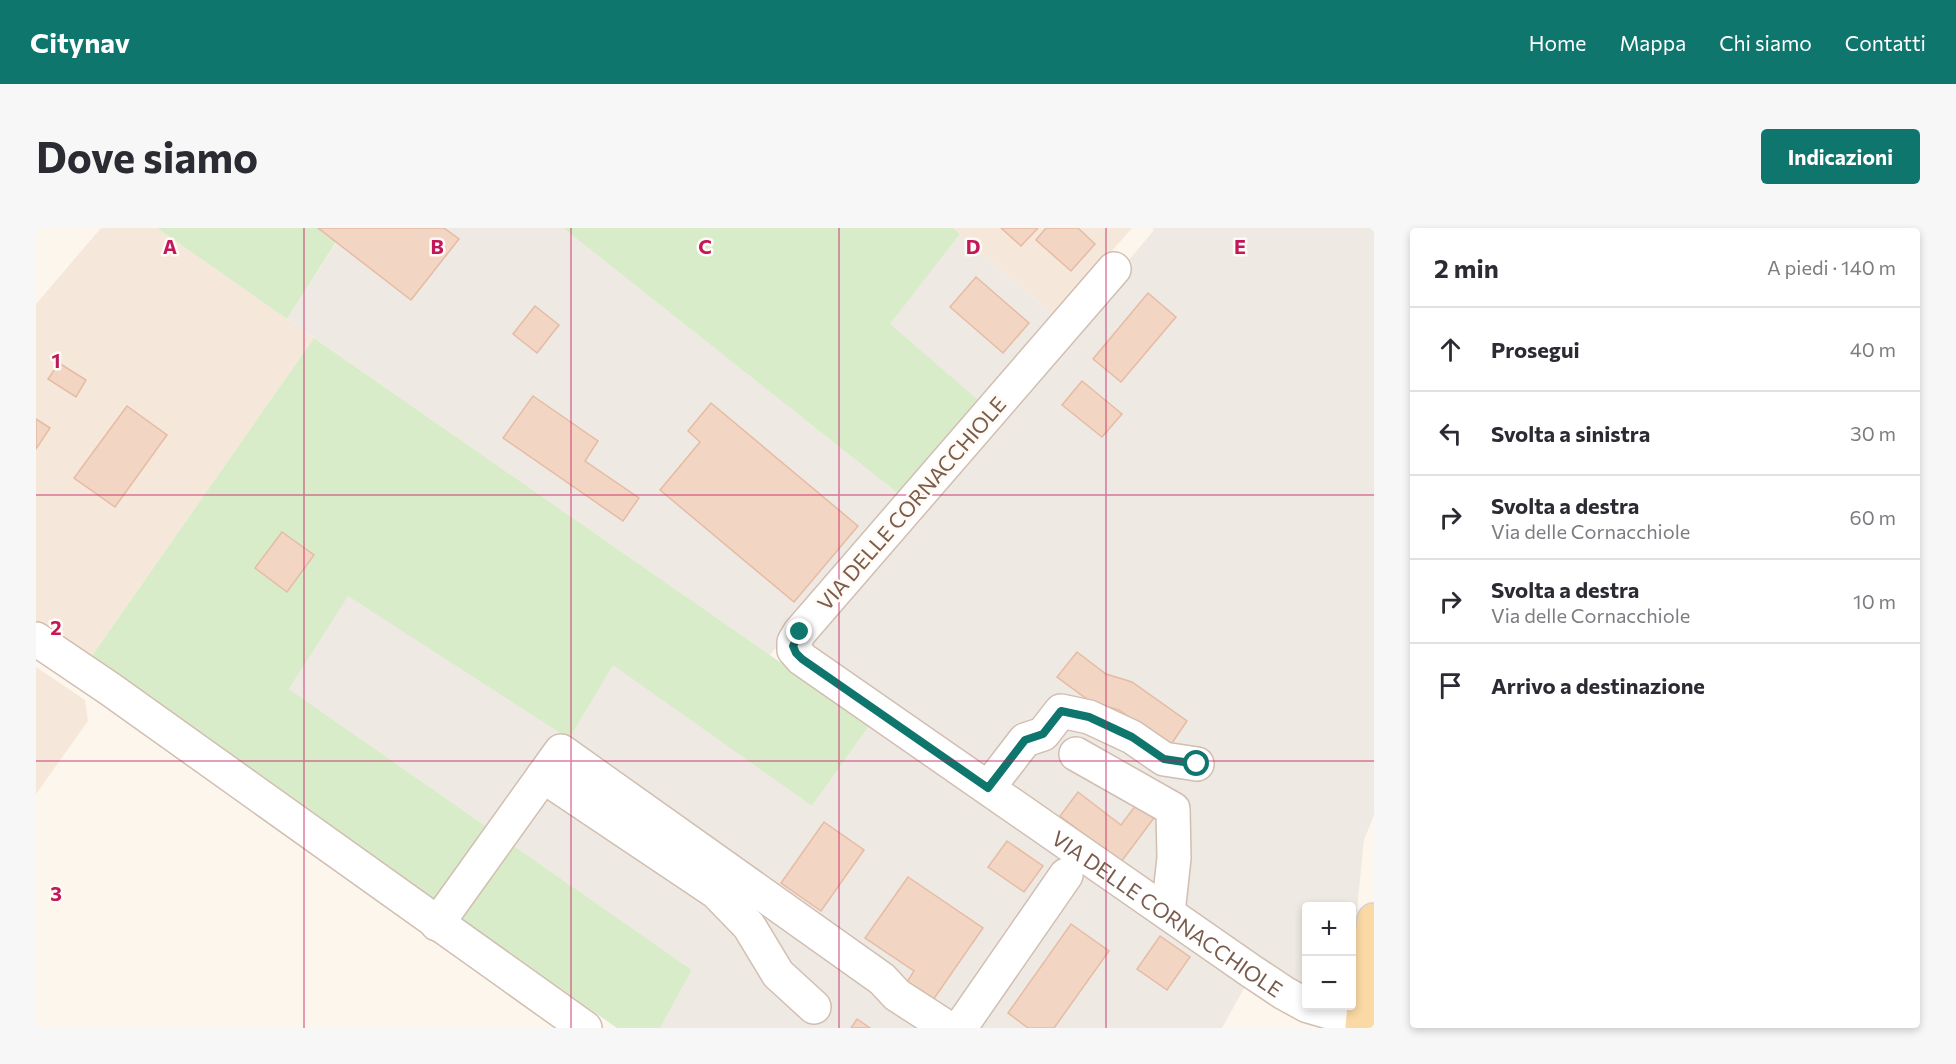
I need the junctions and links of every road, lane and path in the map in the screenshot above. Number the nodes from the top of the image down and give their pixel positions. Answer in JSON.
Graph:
{"nodes":[{"id":1,"x":1114,"y":269,"type":"dead end"},
{"id":2,"x":36,"y":639,"type":"edge"},
{"id":3,"x":1076,"y":754,"type":"dead end"},
{"id":4,"x":1197,"y":764,"type":"dead end"},
{"id":5,"x":543,"y":776,"type":"junction"},
{"id":6,"x":988,"y":788,"type":"junction"},
{"id":7,"x":1066,"y":875,"type":"dead end"},
{"id":8,"x":1168,"y":914,"type":"junction"},
{"id":9,"x":1374,"y":920,"type":"edge"},
{"id":10,"x":437,"y":924,"type":"junction"},
{"id":11,"x":1302,"y":1002,"type":"edge"},
{"id":12,"x":814,"y":1007,"type":"dead end"},
{"id":13,"x":1323,"y":1010,"type":"edge"},
{"id":14,"x":1362,"y":1022,"type":"edge"},
{"id":15,"x":585,"y":1028,"type":"edge"},
{"id":16,"x":948,"y":1028,"type":"edge"},
{"id":17,"x":960,"y":1028,"type":"edge"}],
"edges":[{"from":1,"to":6,"type":"street","name":"VIA DELLE CORNACCHIOLE"},
{"from":2,"to":10,"type":"street"},
{"from":3,"to":8,"type":"street"},
{"from":4,"to":6,"type":"street"},
{"from":5,"to":10,"type":"street"},
{"from":5,"to":12,"type":"street"},
{"from":5,"to":16,"type":"street"},
{"from":6,"to":8,"type":"street","name":"VIA DELLE CORNACCHIOLE"},
{"from":7,"to":17,"type":"street"},
{"from":8,"to":11,"type":"street","name":"VIA DELLE CORNACCHIOLE"},
{"from":9,"to":14,"type":"main road"},
{"from":10,"to":15,"type":"street"},
{"from":13,"to":14,"type":"street","name":"VIA DELLE CORNACCHIOLE"}]}
